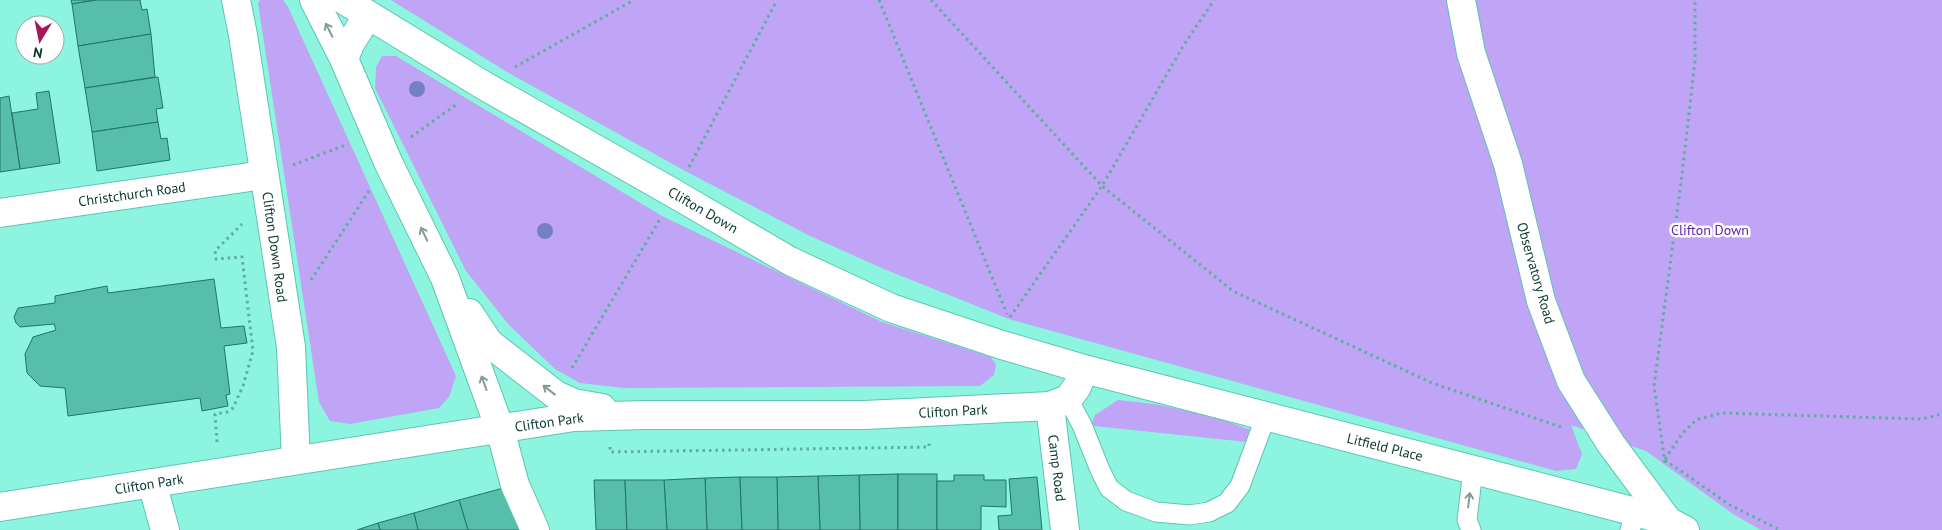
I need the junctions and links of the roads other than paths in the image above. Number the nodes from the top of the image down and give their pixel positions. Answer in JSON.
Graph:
{"nodes":[{"id":1,"x":236,"y":0,"type":"edge"},
{"id":2,"x":246,"y":0,"type":"edge"},
{"id":3,"x":314,"y":0,"type":"edge"},
{"id":4,"x":344,"y":0,"type":"edge"},
{"id":5,"x":1461,"y":0,"type":"edge"},
{"id":6,"x":368,"y":15,"type":"junction"},
{"id":7,"x":243,"y":35,"type":"junction"},
{"id":8,"x":344,"y":59,"type":"junction"},
{"id":9,"x":264,"y":175,"type":"junction"},
{"id":10,"x":0,"y":213,"type":"edge"},
{"id":11,"x":445,"y":278,"type":"junction"},
{"id":12,"x":1084,"y":369,"type":"junction"},
{"id":13,"x":1059,"y":403,"type":"junction"},
{"id":14,"x":646,"y":414,"type":"junction"},
{"id":15,"x":1266,"y":416,"type":"junction"},
{"id":16,"x":500,"y":429,"type":"junction"},
{"id":17,"x":296,"y":460,"type":"junction"},
{"id":18,"x":1473,"y":470,"type":"junction"},
{"id":19,"x":152,"y":483,"type":"junction"},
{"id":20,"x":0,"y":507,"type":"edge"},
{"id":21,"x":1633,"y":521,"type":"edge"},
{"id":22,"x":1676,"y":526,"type":"edge"},
{"id":23,"x":165,"y":530,"type":"edge"},
{"id":24,"x":535,"y":530,"type":"edge"},
{"id":25,"x":1065,"y":530,"type":"edge"},
{"id":26,"x":1472,"y":530,"type":"edge"}],
"edges":[{"from":1,"to":7,"type":"street","name":"Clifton Down Road"},
{"from":2,"to":7,"type":"street","name":"Clifton Down Road"},
{"from":8,"to":3,"type":"street","one_way":true},
{"from":4,"to":6,"type":"street","name":"Clifton Down"},
{"from":5,"to":22,"type":"street","name":"Observatory Road"},
{"from":6,"to":8,"type":"street"},
{"from":6,"to":12,"type":"street","name":"Clifton Down"},
{"from":7,"to":9,"type":"street","name":"Clifton Down Road"},
{"from":11,"to":8,"type":"street","one_way":true},
{"from":9,"to":10,"type":"street","name":"Christchurch Road"},
{"from":9,"to":17,"type":"street","name":"Clifton Down Road"},
{"from":14,"to":11,"type":"street","one_way":true},
{"from":16,"to":11,"type":"street","one_way":true},
{"from":12,"to":13,"type":"street"},
{"from":12,"to":15,"type":"street","name":"Litfield Place"},
{"from":13,"to":14,"type":"street","name":"Clifton Park"},
{"from":13,"to":15,"type":"lane"},
{"from":13,"to":25,"type":"street","name":"Camp Road"},
{"from":14,"to":16,"type":"street","name":"Clifton Park"},
{"from":15,"to":18,"type":"street","name":"Litfield Place"},
{"from":16,"to":17,"type":"street","name":"Clifton Park"},
{"from":16,"to":24,"type":"street"},
{"from":17,"to":19,"type":"street","name":"Clifton Park"},
{"from":18,"to":21,"type":"street","name":"Litfield Place"},
{"from":26,"to":18,"type":"lane","one_way":true},
{"from":19,"to":20,"type":"street","name":"Clifton Park"},
{"from":19,"to":23,"type":"street"},
{"from":21,"to":22,"type":"street","name":"Litfield Place"}]}
